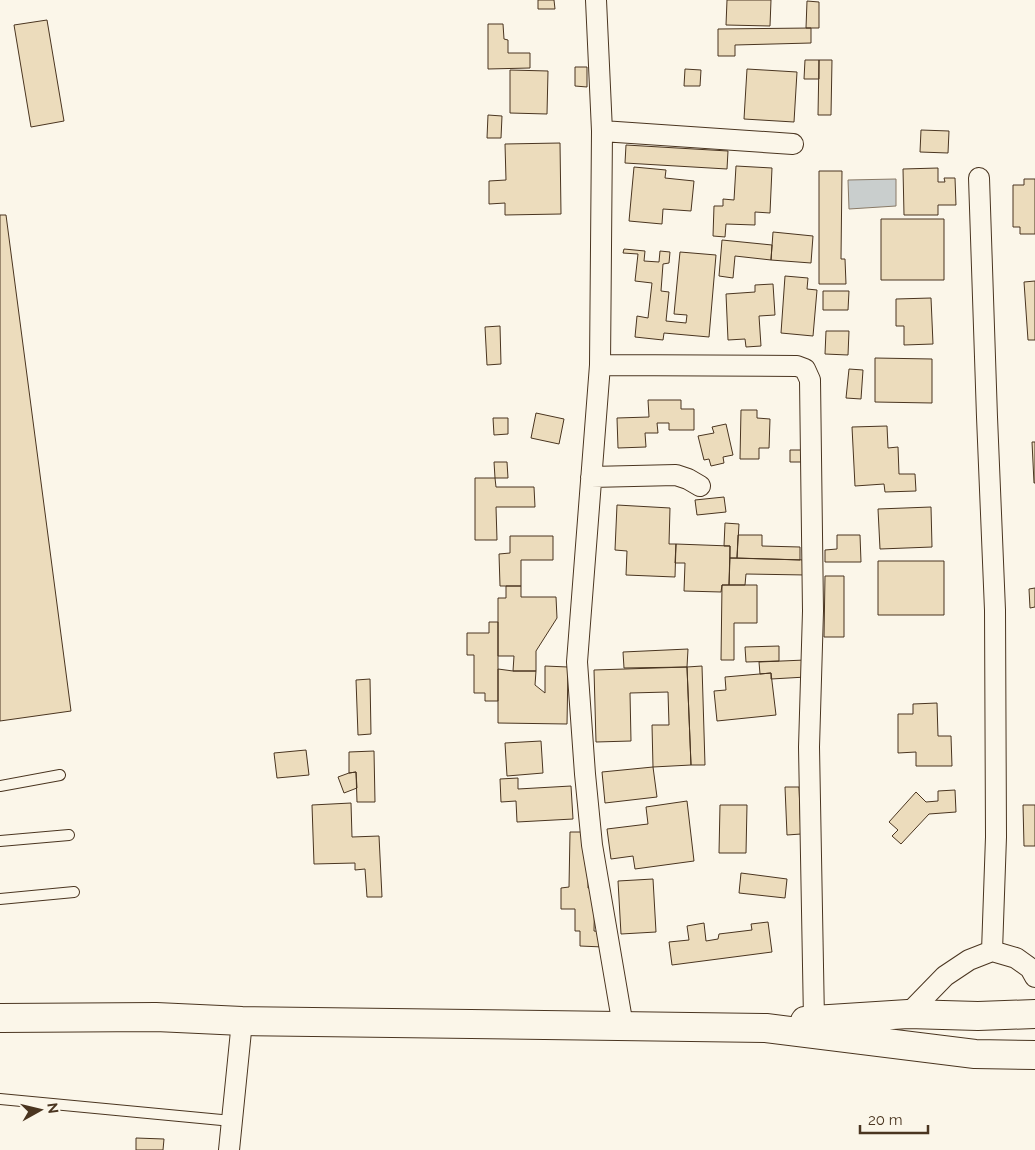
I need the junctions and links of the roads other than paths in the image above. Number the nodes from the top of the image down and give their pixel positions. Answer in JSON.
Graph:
{"nodes":[{"id":1,"x":596,"y":0,"type":"edge"},
{"id":2,"x":602,"y":130,"type":"junction"},
{"id":3,"x":793,"y":144,"type":"dead end"},
{"id":4,"x":980,"y":178,"type":"dead end"},
{"id":5,"x":600,"y":365,"type":"junction"},
{"id":6,"x":591,"y":477,"type":"junction"},
{"id":7,"x":700,"y":486,"type":"dead end"},
{"id":8,"x":60,"y":775,"type":"dead end"},
{"id":9,"x":0,"y":786,"type":"edge"},
{"id":10,"x":69,"y":835,"type":"dead end"},
{"id":11,"x":0,"y":841,"type":"edge"},
{"id":12,"x":74,"y":892,"type":"dead end"},
{"id":13,"x":0,"y":899,"type":"edge"},
{"id":14,"x":992,"y":951,"type":"junction"},
{"id":15,"x":1035,"y":977,"type":"edge"},
{"id":16,"x":908,"y":1014,"type":"junction"},
{"id":17,"x":1035,"y":1014,"type":"edge"},
{"id":18,"x":0,"y":1018,"type":"edge"},
{"id":19,"x":814,"y":1020,"type":"junction"},
{"id":20,"x":242,"y":1021,"type":"junction"},
{"id":21,"x":623,"y":1026,"type":"junction"},
{"id":22,"x":766,"y":1028,"type":"junction"},
{"id":23,"x":1035,"y":1055,"type":"edge"},
{"id":24,"x":0,"y":1099,"type":"edge"},
{"id":25,"x":232,"y":1122,"type":"junction"},
{"id":26,"x":230,"y":1150,"type":"edge"}],
"edges":[{"from":1,"to":2,"type":"street"},
{"from":2,"to":3,"type":"street"},
{"from":2,"to":5,"type":"street"},
{"from":4,"to":14,"type":"street"},
{"from":5,"to":6,"type":"street"},
{"from":5,"to":19,"type":"street"},
{"from":6,"to":7,"type":"street"},
{"from":6,"to":21,"type":"street"},
{"from":8,"to":9,"type":"lane"},
{"from":10,"to":11,"type":"lane"},
{"from":12,"to":13,"type":"lane"},
{"from":14,"to":15,"type":"street"},
{"from":14,"to":16,"type":"street"},
{"from":16,"to":17,"type":"highway"},
{"from":16,"to":19,"type":"highway"},
{"from":18,"to":20,"type":"highway"},
{"from":19,"to":22,"type":"highway"},
{"from":20,"to":21,"type":"highway"},
{"from":20,"to":25,"type":"street"},
{"from":21,"to":22,"type":"highway"},
{"from":22,"to":23,"type":"highway"},
{"from":24,"to":25,"type":"lane"},
{"from":25,"to":26,"type":"street"}]}
